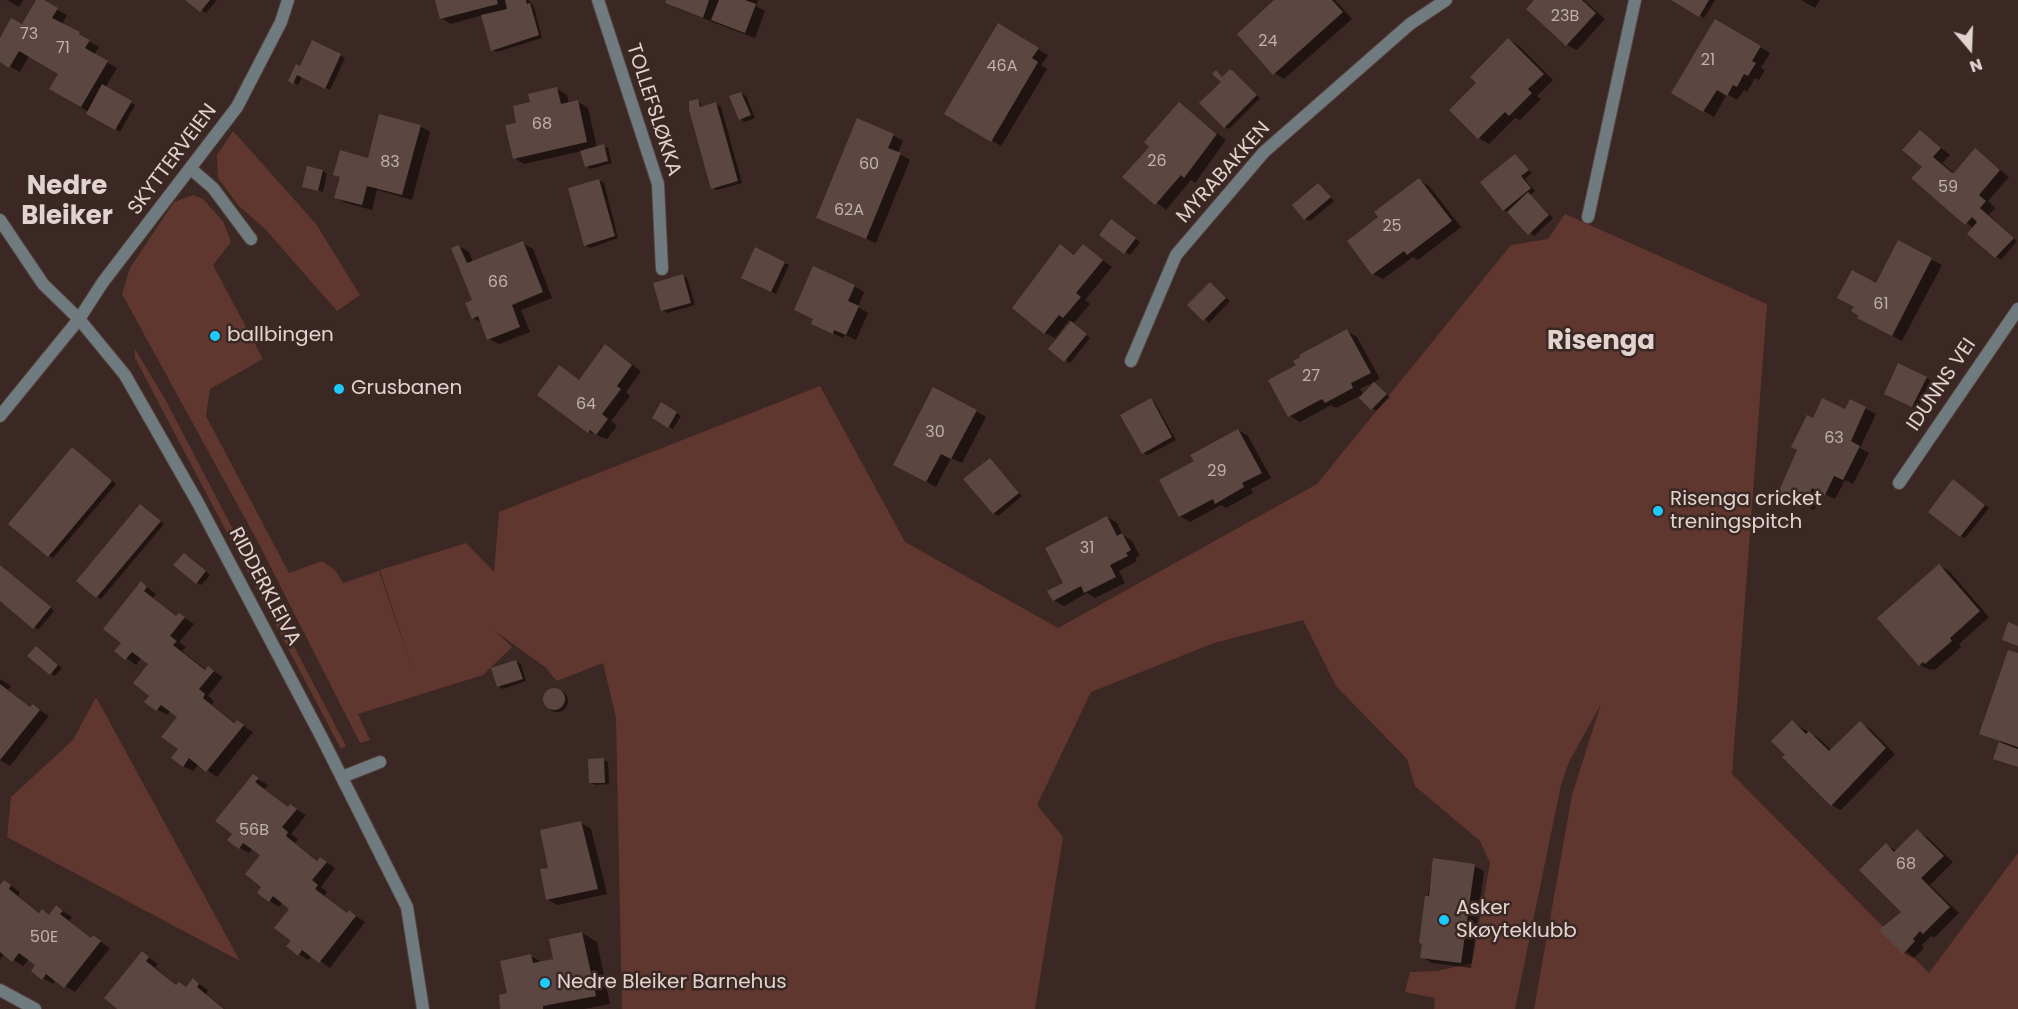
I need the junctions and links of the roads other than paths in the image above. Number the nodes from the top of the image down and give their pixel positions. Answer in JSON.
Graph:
{"nodes":[{"id":1,"x":288,"y":0,"type":"edge"},
{"id":2,"x":598,"y":0,"type":"edge"},
{"id":3,"x":1446,"y":0,"type":"edge"},
{"id":4,"x":1635,"y":0,"type":"edge"},
{"id":5,"x":191,"y":169,"type":"junction"},
{"id":6,"x":1588,"y":217,"type":"dead end"},
{"id":7,"x":0,"y":220,"type":"edge"},
{"id":8,"x":251,"y":239,"type":"dead end"},
{"id":9,"x":662,"y":269,"type":"dead end"},
{"id":10,"x":2018,"y":309,"type":"edge"},
{"id":11,"x":79,"y":318,"type":"junction"},
{"id":12,"x":1131,"y":361,"type":"dead end"},
{"id":13,"x":0,"y":416,"type":"edge"},
{"id":14,"x":1899,"y":483,"type":"dead end"},
{"id":15,"x":380,"y":762,"type":"dead end"},
{"id":16,"x":342,"y":777,"type":"junction"},
{"id":17,"x":0,"y":990,"type":"edge"},
{"id":18,"x":35,"y":1009,"type":"edge"},
{"id":19,"x":423,"y":1009,"type":"edge"}],
"edges":[{"from":1,"to":5,"type":"street","name":"SKYTTERVEIEN"},
{"from":2,"to":9,"type":"street","name":"TOLLEFSLØKKA"},
{"from":3,"to":12,"type":"street","name":"MYRABAKKEN"},
{"from":4,"to":6,"type":"street"},
{"from":5,"to":8,"type":"street"},
{"from":5,"to":11,"type":"street","name":"SKYTTERVEIEN"},
{"from":7,"to":11,"type":"street","name":"RIDDERKLEIVA"},
{"from":10,"to":14,"type":"street","name":"IDUNNS VEI"},
{"from":11,"to":13,"type":"street","name":"SKYTTERVEIEN"},
{"from":11,"to":16,"type":"street","name":"RIDDERKLEIVA"},
{"from":15,"to":16,"type":"street"},
{"from":16,"to":19,"type":"street","name":"RIDDERKLEIVA"},
{"from":17,"to":18,"type":"street"}]}
